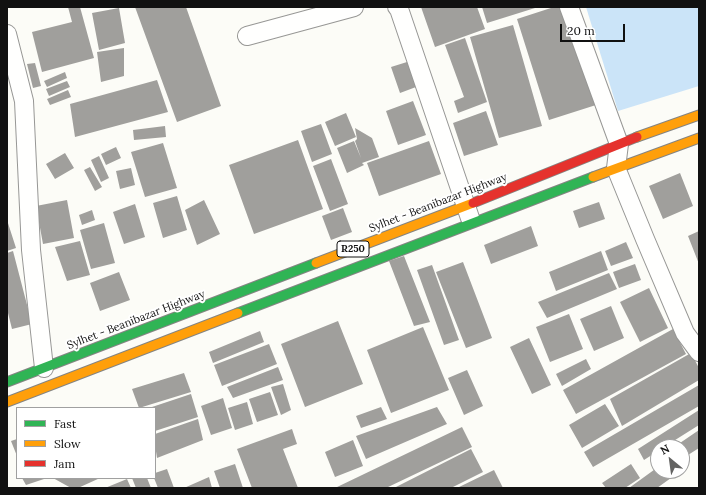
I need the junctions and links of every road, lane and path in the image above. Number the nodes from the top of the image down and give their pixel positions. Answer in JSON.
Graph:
{"nodes":[{"id":1,"x":354,"y":7,"type":"edge"},
{"id":2,"x":397,"y":7,"type":"edge"},
{"id":3,"x":569,"y":7,"type":"edge"},
{"id":4,"x":7,"y":34,"type":"edge"},
{"id":5,"x":248,"y":36,"type":"dead end"},
{"id":6,"x":699,"y":115,"type":"edge"},
{"id":7,"x":699,"y":138,"type":"edge"},
{"id":8,"x":619,"y":144,"type":"junction"},
{"id":9,"x":616,"y":168,"type":"junction"},
{"id":10,"x":466,"y":206,"type":"junction"},
{"id":11,"x":472,"y":224,"type":"junction"},
{"id":12,"x":699,"y":352,"type":"edge"},
{"id":13,"x":44,"y":368,"type":"junction"},
{"id":14,"x":7,"y":382,"type":"edge"},
{"id":15,"x":7,"y":402,"type":"edge"}],
"edges":[{"from":1,"to":5,"type":"street"},
{"from":2,"to":10,"type":"street"},
{"from":3,"to":8,"type":"street"},
{"from":4,"to":13,"type":"street"},
{"from":6,"to":8,"type":"main road","name":"Sylhet - Beanibazar Highway","number":"R250"},
{"from":7,"to":9,"type":"main road","number":"R250"},
{"from":8,"to":9,"type":"street"},
{"from":8,"to":10,"type":"main road","name":"Sylhet - Beanibazar Highway","number":"R250"},
{"from":9,"to":11,"type":"main road","number":"R250"},
{"from":9,"to":12,"type":"street"},
{"from":10,"to":11,"type":"street"},
{"from":10,"to":13,"type":"main road","name":"Sylhet - Beanibazar Highway","number":"R250"},
{"from":11,"to":15,"type":"main road","number":"R250"},
{"from":13,"to":14,"type":"main road","name":"Sylhet - Beanibazar Highway","number":"R250"}]}
